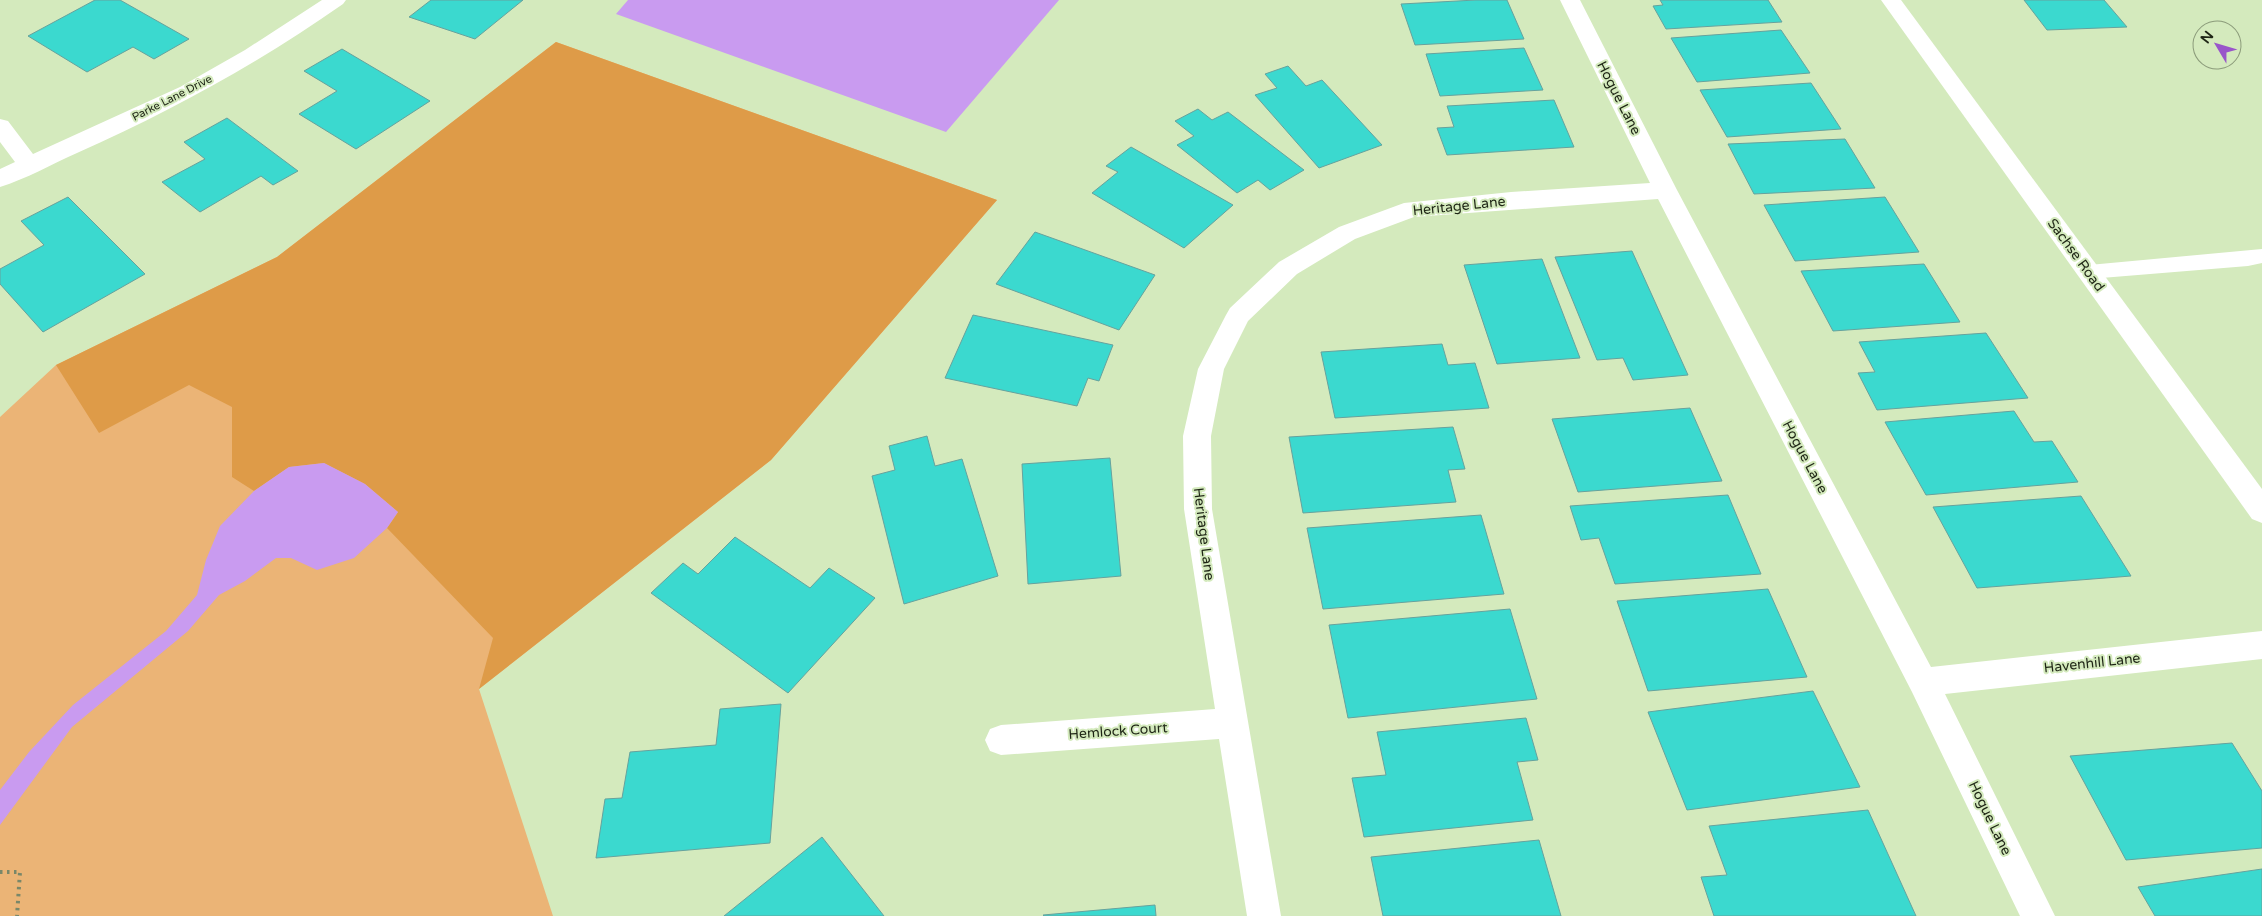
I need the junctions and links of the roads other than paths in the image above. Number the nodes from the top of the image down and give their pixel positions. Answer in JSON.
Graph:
{"nodes":[{"id":1,"x":336,"y":0,"type":"edge"},
{"id":2,"x":1570,"y":0,"type":"edge"},
{"id":3,"x":1891,"y":0,"type":"edge"},
{"id":4,"x":0,"y":126,"type":"edge"},
{"id":5,"x":29,"y":164,"type":"junction"},
{"id":6,"x":0,"y":180,"type":"edge"},
{"id":7,"x":1665,"y":190,"type":"junction"},
{"id":8,"x":2262,"y":256,"type":"edge"},
{"id":9,"x":2089,"y":272,"type":"junction"},
{"id":10,"x":2262,"y":511,"type":"edge"},
{"id":11,"x":2262,"y":644,"type":"edge"},
{"id":12,"x":1923,"y":682,"type":"junction"},
{"id":13,"x":1234,"y":723,"type":"junction"},
{"id":14,"x":1001,"y":740,"type":"dead end"},
{"id":15,"x":1264,"y":916,"type":"edge"},
{"id":16,"x":2038,"y":916,"type":"edge"}],
"edges":[{"from":1,"to":5,"type":"street","name":"Parke Lane Drive"},
{"from":2,"to":7,"type":"street","name":"Hogue Lane"},
{"from":3,"to":9,"type":"street","name":"Sachse Road"},
{"from":4,"to":5,"type":"street"},
{"from":5,"to":6,"type":"street","name":"Parke Lane Drive"},
{"from":7,"to":12,"type":"street","name":"Hogue Lane"},
{"from":7,"to":13,"type":"street","name":"Heritage Lane"},
{"from":8,"to":9,"type":"lane"},
{"from":9,"to":10,"type":"street","name":"Sachse Road"},
{"from":11,"to":12,"type":"street","name":"Havenhill Lane"},
{"from":12,"to":16,"type":"street","name":"Hogue Lane"},
{"from":13,"to":14,"type":"street","name":"Hemlock Court"},
{"from":13,"to":15,"type":"street","name":"Heritage Lane"}]}
